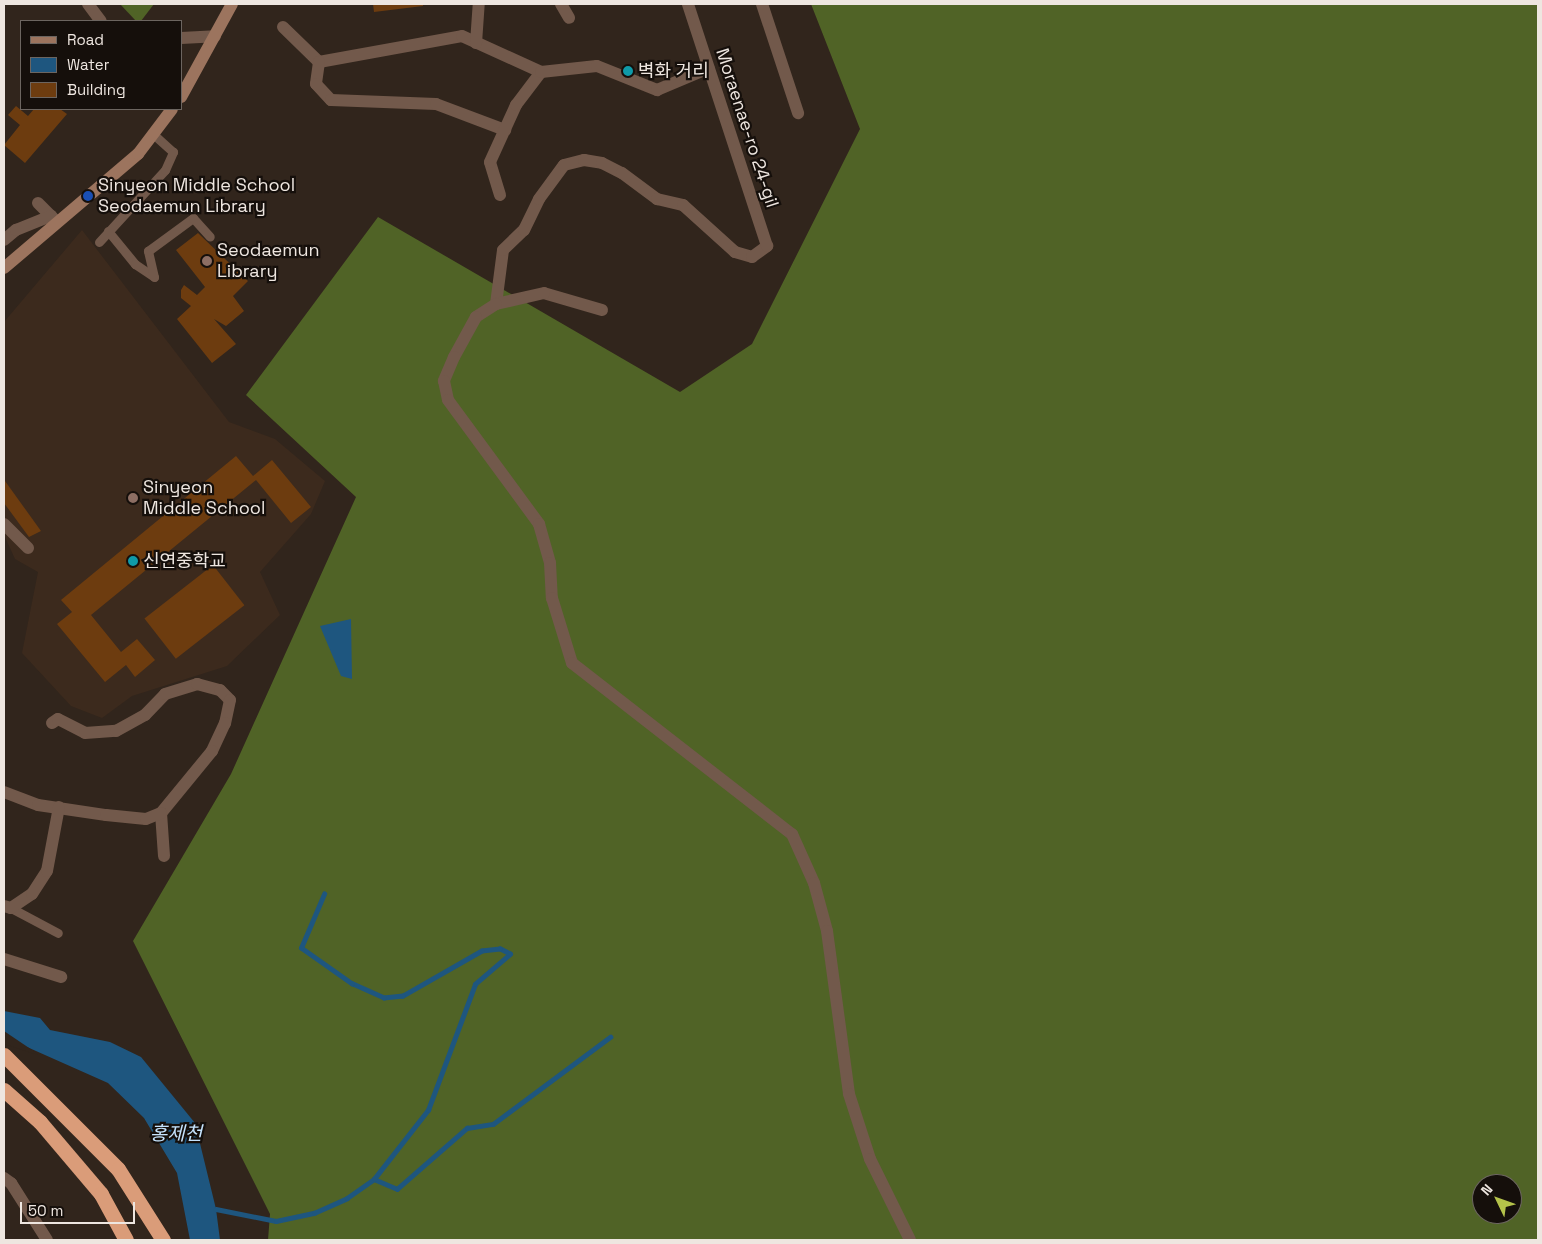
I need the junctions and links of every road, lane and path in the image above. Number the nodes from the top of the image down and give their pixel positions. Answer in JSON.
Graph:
{"nodes":[{"id":1,"x":88,"y":4,"type":"edge"},
{"id":2,"x":232,"y":4,"type":"edge"},
{"id":3,"x":479,"y":4,"type":"edge"},
{"id":4,"x":561,"y":4,"type":"edge"},
{"id":5,"x":688,"y":4,"type":"edge"},
{"id":6,"x":762,"y":4,"type":"edge"},
{"id":7,"x":569,"y":18,"type":"dead end"},
{"id":8,"x":100,"y":20,"type":"edge"},
{"id":9,"x":283,"y":27,"type":"dead end"},
{"id":10,"x":215,"y":36,"type":"junction"},
{"id":11,"x":182,"y":38,"type":"edge"},
{"id":12,"x":476,"y":43,"type":"junction"},
{"id":13,"x":319,"y":62,"type":"junction"},
{"id":14,"x":709,"y":68,"type":"junction"},
{"id":15,"x":541,"y":72,"type":"junction"},
{"id":16,"x":182,"y":95,"type":"edge"},
{"id":17,"x":171,"y":110,"type":"edge"},
{"id":18,"x":798,"y":113,"type":"dead end"},
{"id":19,"x":505,"y":130,"type":"junction"},
{"id":20,"x":154,"y":134,"type":"junction"},
{"id":21,"x":500,"y":195,"type":"dead end"},
{"id":22,"x":38,"y":203,"type":"dead end"},
{"id":23,"x":54,"y":219,"type":"junction"},
{"id":24,"x":108,"y":231,"type":"junction"},
{"id":25,"x":210,"y":237,"type":"dead end"},
{"id":26,"x":4,"y":240,"type":"edge"},
{"id":27,"x":99,"y":242,"type":"dead end"},
{"id":28,"x":4,"y":268,"type":"edge"},
{"id":29,"x":496,"y":304,"type":"junction"},
{"id":30,"x":602,"y":310,"type":"dead end"},
{"id":31,"x":4,"y":524,"type":"edge"},
{"id":32,"x":28,"y":548,"type":"dead end"},
{"id":33,"x":52,"y":723,"type":"dead end"},
{"id":34,"x":4,"y":792,"type":"edge"},
{"id":35,"x":59,"y":807,"type":"junction"},
{"id":36,"x":161,"y":813,"type":"junction"},
{"id":37,"x":164,"y":856,"type":"dead end"},
{"id":38,"x":7,"y":907,"type":"edge"},
{"id":39,"x":58,"y":933,"type":"dead end"},
{"id":40,"x":4,"y":959,"type":"edge"},
{"id":41,"x":61,"y":978,"type":"dead end"},
{"id":42,"x":4,"y":1055,"type":"edge"},
{"id":43,"x":4,"y":1090,"type":"edge"},
{"id":44,"x":6,"y":1184,"type":"edge"},
{"id":45,"x":47,"y":1240,"type":"edge"},
{"id":46,"x":126,"y":1240,"type":"edge"},
{"id":47,"x":163,"y":1240,"type":"edge"},
{"id":48,"x":910,"y":1240,"type":"edge"}],
"edges":[{"from":1,"to":8,"type":"street"},
{"from":2,"to":10,"type":"main road"},
{"from":3,"to":12,"type":"street"},
{"from":4,"to":7,"type":"street"},
{"from":5,"to":14,"type":"street","name":"Moraenae-ro 24-gil"},
{"from":6,"to":18,"type":"street"},
{"from":9,"to":13,"type":"street"},
{"from":10,"to":11,"type":"street"},
{"from":10,"to":16,"type":"main road"},
{"from":12,"to":13,"type":"street"},
{"from":12,"to":15,"type":"street"},
{"from":13,"to":19,"type":"street"},
{"from":14,"to":15,"type":"street"},
{"from":14,"to":29,"type":"street","name":"Moraenae-ro 24-gil"},
{"from":15,"to":19,"type":"street"},
{"from":17,"to":20,"type":"main road"},
{"from":19,"to":21,"type":"street"},
{"from":20,"to":23,"type":"main road"},
{"from":20,"to":24,"type":"lane"},
{"from":22,"to":23,"type":"street"},
{"from":23,"to":26,"type":"street"},
{"from":23,"to":28,"type":"main road"},
{"from":24,"to":25,"type":"lane"},
{"from":24,"to":27,"type":"lane"},
{"from":29,"to":30,"type":"street"},
{"from":29,"to":48,"type":"street"},
{"from":31,"to":32,"type":"street"},
{"from":33,"to":36,"type":"street"},
{"from":34,"to":35,"type":"street"},
{"from":35,"to":36,"type":"street"},
{"from":35,"to":38,"type":"street"},
{"from":36,"to":37,"type":"street"},
{"from":38,"to":39,"type":"lane"},
{"from":40,"to":41,"type":"street"},
{"from":42,"to":47,"type":"highway"},
{"from":43,"to":46,"type":"highway"},
{"from":44,"to":45,"type":"street"}]}
